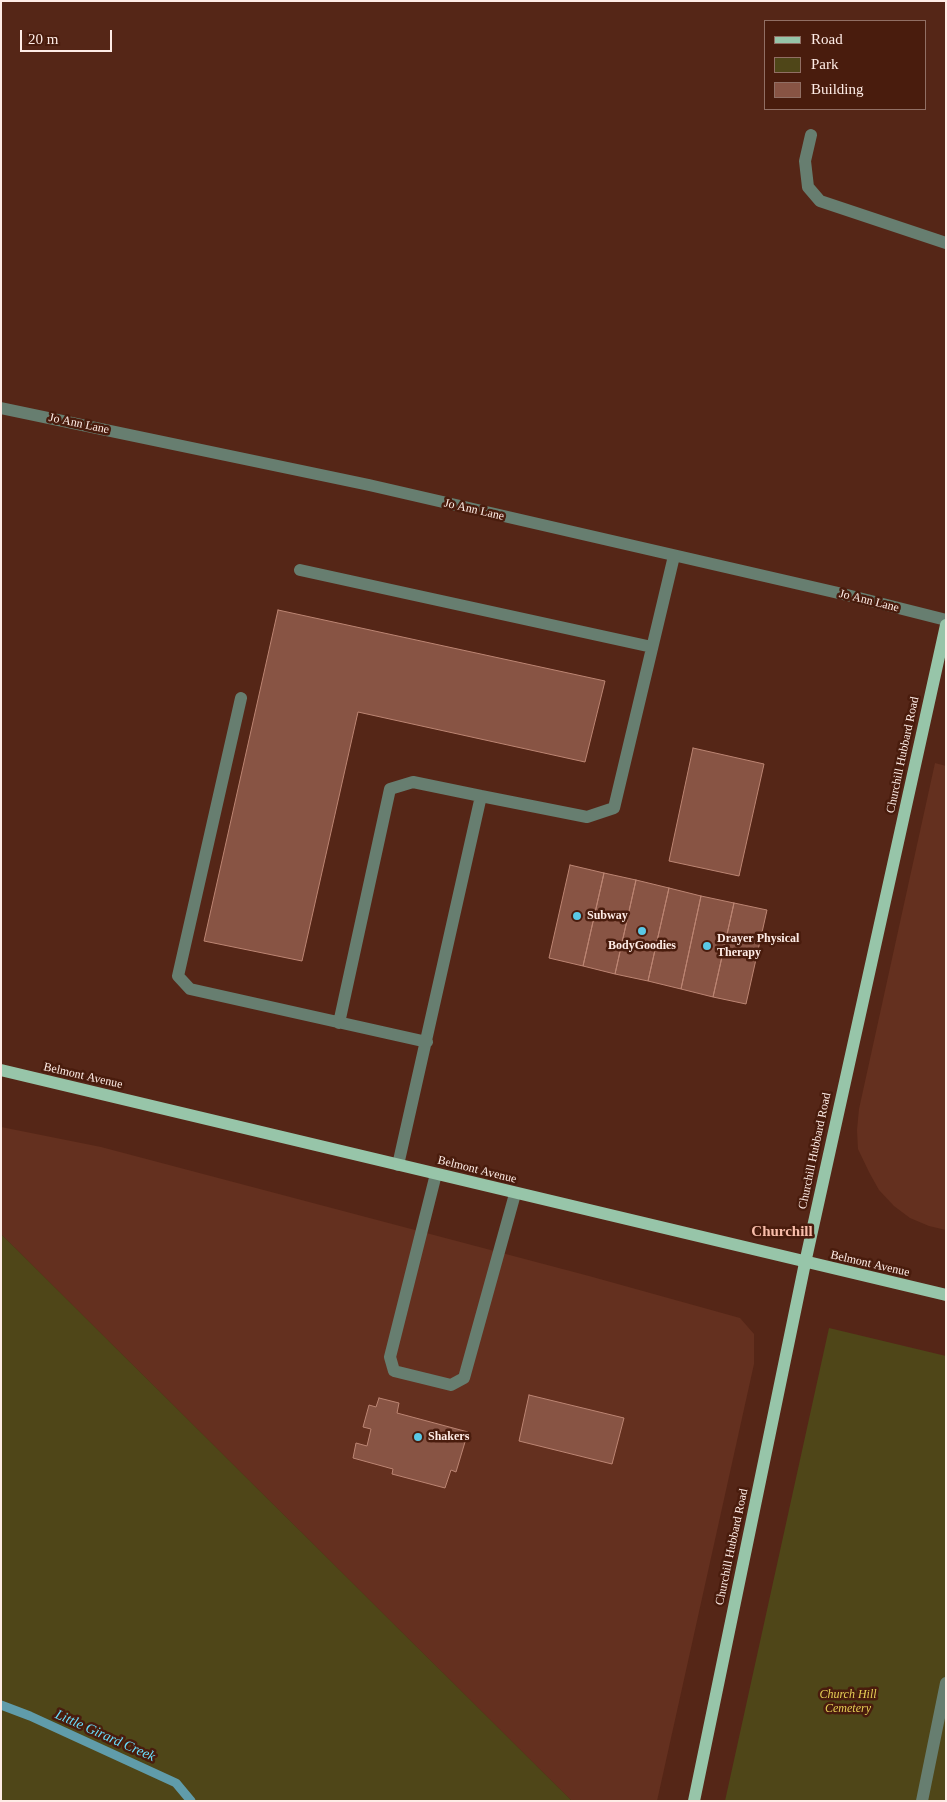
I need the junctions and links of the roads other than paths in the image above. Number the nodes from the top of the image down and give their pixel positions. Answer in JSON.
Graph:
{"nodes":[{"id":1,"x":811,"y":135,"type":"dead end"},
{"id":2,"x":946,"y":243,"type":"edge"},
{"id":3,"x":1,"y":408,"type":"edge"},
{"id":4,"x":674,"y":556,"type":"junction"},
{"id":5,"x":300,"y":570,"type":"dead end"},
{"id":6,"x":946,"y":620,"type":"edge"},
{"id":7,"x":946,"y":625,"type":"edge"},
{"id":8,"x":652,"y":647,"type":"junction"},
{"id":9,"x":241,"y":698,"type":"dead end"},
{"id":10,"x":481,"y":796,"type":"junction"},
{"id":11,"x":339,"y":1023,"type":"junction"},
{"id":12,"x":427,"y":1042,"type":"junction"},
{"id":13,"x":1,"y":1070,"type":"edge"},
{"id":14,"x":398,"y":1165,"type":"junction"},
{"id":15,"x":436,"y":1174,"type":"junction"},
{"id":16,"x":515,"y":1194,"type":"junction"},
{"id":17,"x":805,"y":1263,"type":"junction"},
{"id":18,"x":946,"y":1295,"type":"edge"},
{"id":19,"x":946,"y":1683,"type":"edge"},
{"id":20,"x":694,"y":1801,"type":"edge"},
{"id":21,"x":922,"y":1801,"type":"edge"}],
"edges":[{"from":1,"to":2,"type":"street"},
{"from":3,"to":4,"type":"street","name":"Jo Ann Lane"},
{"from":4,"to":6,"type":"street","name":"Jo Ann Lane"},
{"from":4,"to":8,"type":"street"},
{"from":5,"to":8,"type":"street"},
{"from":7,"to":17,"type":"main road","name":"Churchill Hubbard Road"},
{"from":8,"to":10,"type":"street"},
{"from":9,"to":11,"type":"street"},
{"from":10,"to":11,"type":"street"},
{"from":10,"to":12,"type":"street"},
{"from":11,"to":12,"type":"street"},
{"from":12,"to":14,"type":"street"},
{"from":13,"to":14,"type":"main road","name":"Belmont Avenue"},
{"from":14,"to":15,"type":"main road","name":"Belmont Avenue"},
{"from":15,"to":16,"type":"main road","name":"Belmont Avenue"},
{"from":15,"to":16,"type":"street"},
{"from":16,"to":17,"type":"main road","name":"Belmont Avenue"},
{"from":17,"to":18,"type":"main road","name":"Belmont Avenue"},
{"from":17,"to":20,"type":"main road","name":"Churchill Hubbard Road"},
{"from":19,"to":21,"type":"street"}]}
